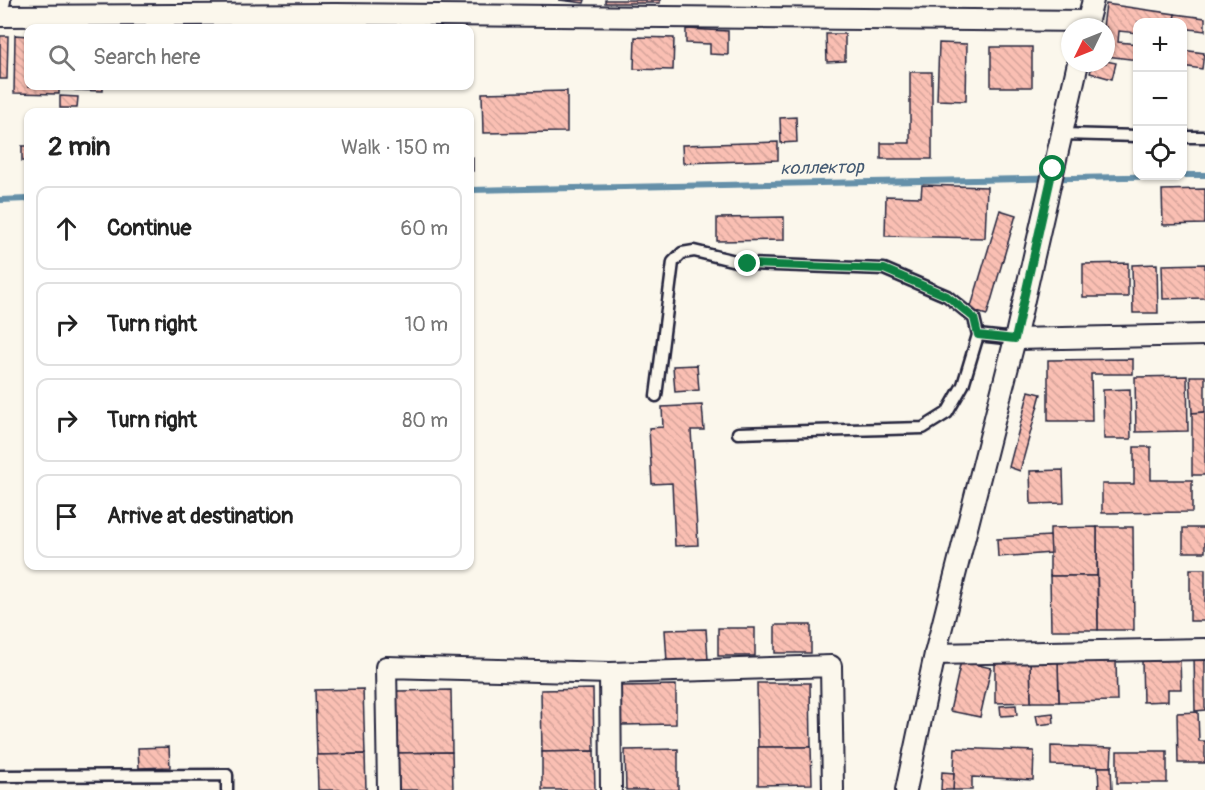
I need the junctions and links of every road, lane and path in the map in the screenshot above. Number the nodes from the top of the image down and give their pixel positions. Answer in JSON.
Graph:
{"nodes":[{"id":1,"x":1093,"y":0,"type":"edge"},
{"id":2,"x":336,"y":7,"type":"edge"},
{"id":3,"x":0,"y":16,"type":"edge"},
{"id":4,"x":1088,"y":18,"type":"edge"},
{"id":5,"x":1061,"y":23,"type":"edge"},
{"id":6,"x":1076,"y":72,"type":"edge"},
{"id":7,"x":1062,"y":134,"type":"junction"},
{"id":8,"x":1133,"y":136,"type":"edge"},
{"id":9,"x":1187,"y":137,"type":"edge"},
{"id":10,"x":1205,"y":137,"type":"edge"},
{"id":11,"x":978,"y":335,"type":"junction"},
{"id":12,"x":1205,"y":335,"type":"edge"},
{"id":13,"x":1015,"y":339,"type":"junction"},
{"id":14,"x":656,"y":396,"type":"dead end"},
{"id":15,"x":738,"y":433,"type":"dead end"},
{"id":16,"x":1205,"y":649,"type":"edge"},
{"id":17,"x":935,"y":654,"type":"junction"},
{"id":18,"x":610,"y":673,"type":"junction"},
{"id":19,"x":0,"y":776,"type":"edge"},
{"id":20,"x":227,"y":790,"type":"edge"},
{"id":21,"x":388,"y":790,"type":"edge"},
{"id":22,"x":611,"y":790,"type":"edge"},
{"id":23,"x":833,"y":790,"type":"edge"},
{"id":24,"x":906,"y":790,"type":"edge"}],
"edges":[{"from":1,"to":4,"type":"street"},
{"from":2,"to":3,"type":"street"},
{"from":2,"to":5,"type":"street"},
{"from":6,"to":7,"type":"street"},
{"from":7,"to":8,"type":"lane"},
{"from":7,"to":13,"type":"street"},
{"from":9,"to":10,"type":"lane"},
{"from":11,"to":13,"type":"lane"},
{"from":11,"to":14,"type":"lane"},
{"from":11,"to":15,"type":"lane"},
{"from":12,"to":13,"type":"street"},
{"from":13,"to":17,"type":"street"},
{"from":16,"to":17,"type":"street"},
{"from":17,"to":24,"type":"street"},
{"from":18,"to":21,"type":"street"},
{"from":18,"to":22,"type":"street"},
{"from":18,"to":23,"type":"street"},
{"from":19,"to":20,"type":"lane"}]}
